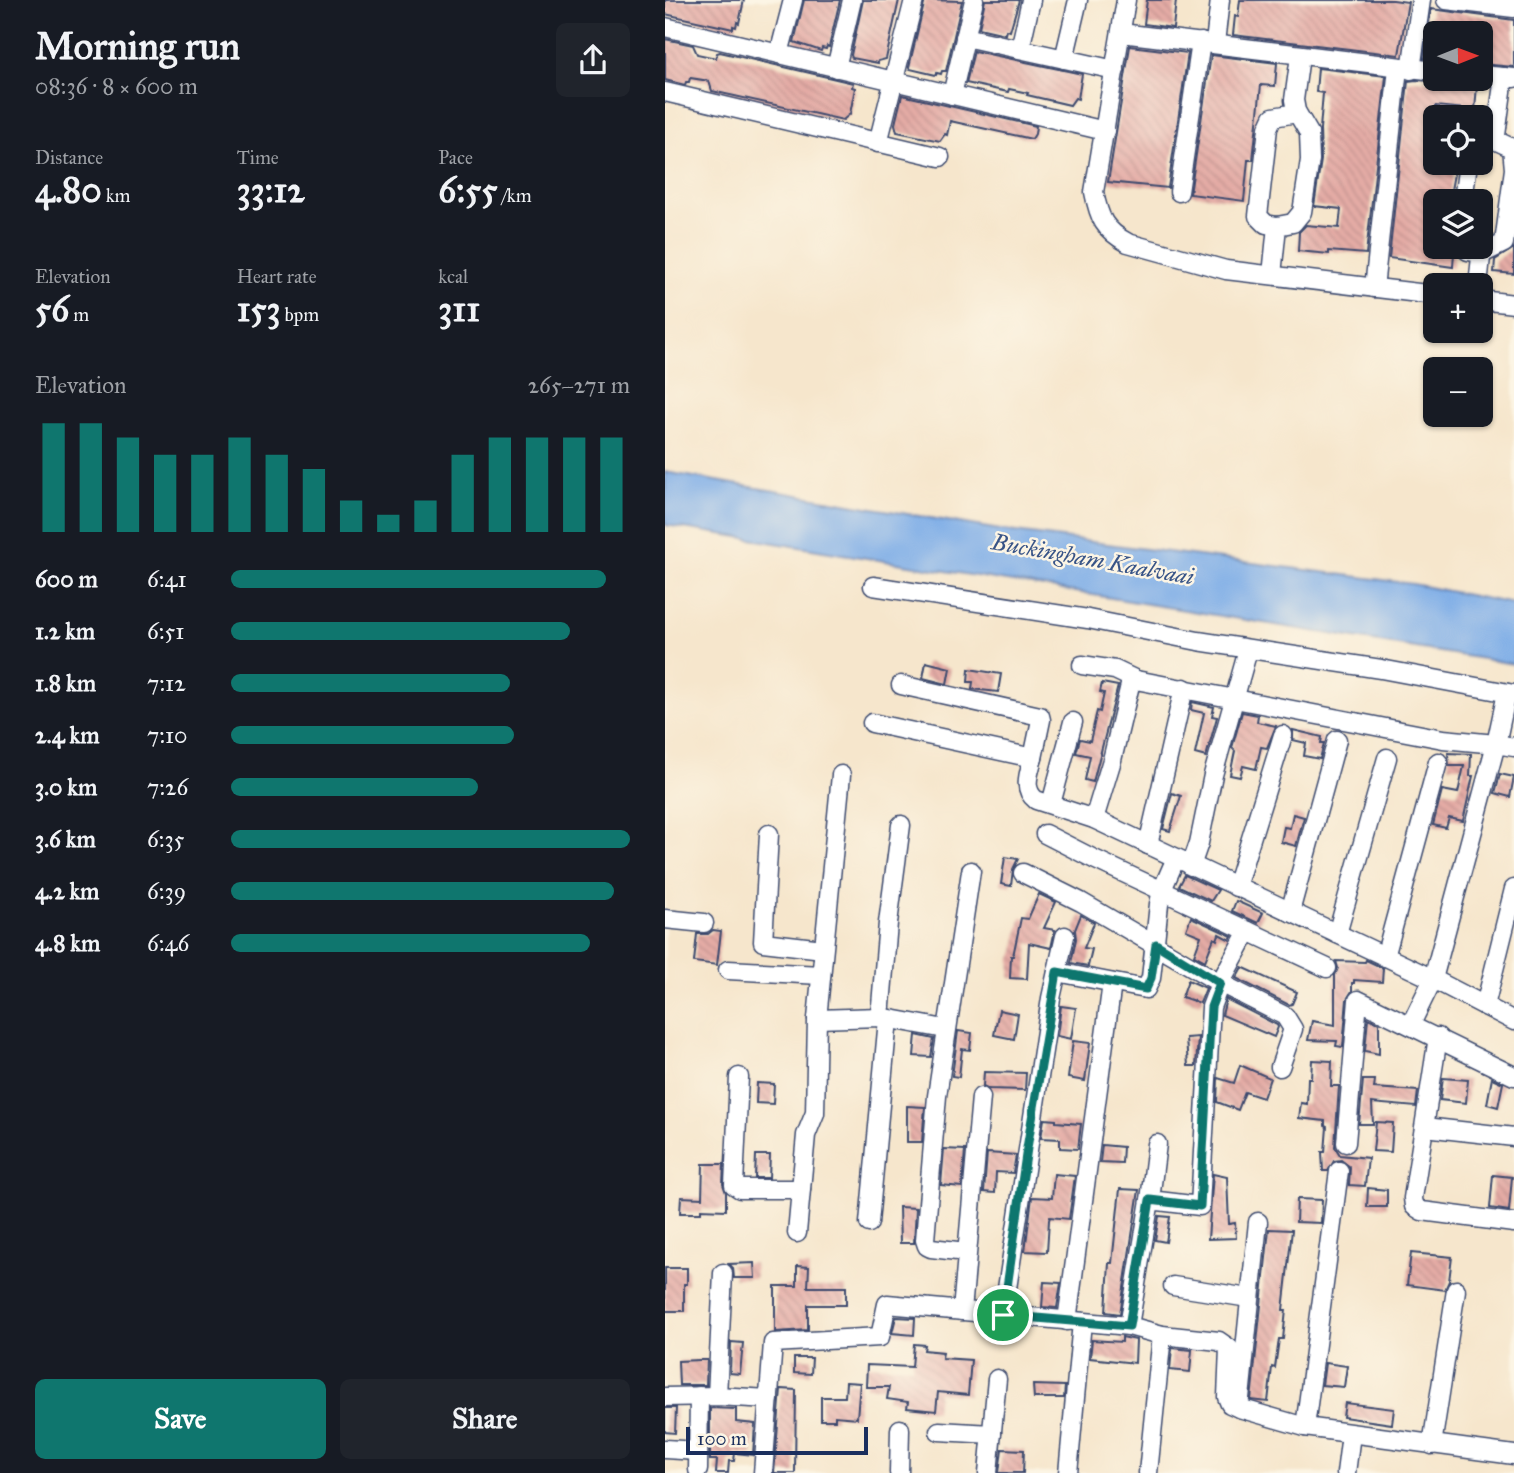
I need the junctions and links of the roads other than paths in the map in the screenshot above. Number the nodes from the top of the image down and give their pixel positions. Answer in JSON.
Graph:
{"nodes":[{"id":1,"x":793,"y":0,"type":"edge"},
{"id":2,"x":852,"y":0,"type":"edge"},
{"id":3,"x":913,"y":0,"type":"edge"},
{"id":4,"x":974,"y":0,"type":"edge"},
{"id":5,"x":1031,"y":0,"type":"edge"},
{"id":6,"x":1078,"y":0,"type":"edge"},
{"id":7,"x":1126,"y":0,"type":"edge"},
{"id":8,"x":1220,"y":0,"type":"edge"},
{"id":9,"x":1421,"y":0,"type":"edge"},
{"id":10,"x":1446,"y":0,"type":"edge"},
{"id":11,"x":1514,"y":8,"type":"edge"},
{"id":12,"x":665,"y":27,"type":"edge"},
{"id":13,"x":1121,"y":33,"type":"junction"},
{"id":14,"x":965,"y":37,"type":"junction"},
{"id":15,"x":1208,"y":42,"type":"junction"},
{"id":16,"x":1020,"y":49,"type":"junction"},
{"id":17,"x":779,"y":54,"type":"junction"},
{"id":18,"x":1300,"y":56,"type":"junction"},
{"id":19,"x":1064,"y":59,"type":"junction"},
{"id":20,"x":836,"y":68,"type":"junction"},
{"id":21,"x":1405,"y":69,"type":"junction"},
{"id":22,"x":1115,"y":70,"type":"junction"},
{"id":23,"x":1423,"y":70,"type":"edge"},
{"id":24,"x":1509,"y":77,"type":"edge"},
{"id":25,"x":895,"y":82,"type":"junction"},
{"id":26,"x":665,"y":92,"type":"edge"},
{"id":27,"x":952,"y":95,"type":"junction"},
{"id":28,"x":1297,"y":113,"type":"junction"},
{"id":29,"x":1493,"y":130,"type":"edge"},
{"id":30,"x":1105,"y":131,"type":"junction"},
{"id":31,"x":1493,"y":142,"type":"edge"},
{"id":32,"x":878,"y":143,"type":"junction"},
{"id":33,"x":940,"y":157,"type":"dead end"},
{"id":34,"x":1179,"y":192,"type":"dead end"},
{"id":35,"x":1277,"y":226,"type":"junction"},
{"id":36,"x":1493,"y":248,"type":"edge"},
{"id":37,"x":1272,"y":275,"type":"junction"},
{"id":38,"x":1374,"y":288,"type":"junction"},
{"id":39,"x":1423,"y":294,"type":"edge"},
{"id":40,"x":1493,"y":301,"type":"edge"},
{"id":41,"x":1514,"y":304,"type":"edge"},
{"id":42,"x":873,"y":586,"type":"dead end"},
{"id":43,"x":1248,"y":650,"type":"junction"},
{"id":44,"x":1082,"y":665,"type":"dead end"},
{"id":45,"x":1136,"y":680,"type":"junction"},
{"id":46,"x":901,"y":685,"type":"dead end"},
{"id":47,"x":1184,"y":688,"type":"junction"},
{"id":48,"x":1511,"y":694,"type":"edge"},
{"id":49,"x":1236,"y":698,"type":"junction"},
{"id":50,"x":1073,"y":722,"type":"dead end"},
{"id":51,"x":872,"y":723,"type":"dead end"},
{"id":52,"x":1283,"y":735,"type":"dead end"},
{"id":53,"x":1337,"y":740,"type":"dead end"},
{"id":54,"x":1505,"y":746,"type":"edge"},
{"id":55,"x":1033,"y":758,"type":"junction"},
{"id":56,"x":1387,"y":758,"type":"dead end"},
{"id":57,"x":1438,"y":762,"type":"dead end"},
{"id":58,"x":841,"y":775,"type":"dead end"},
{"id":59,"x":1051,"y":804,"type":"junction"},
{"id":60,"x":1094,"y":819,"type":"junction"},
{"id":61,"x":901,"y":825,"type":"dead end"},
{"id":62,"x":769,"y":834,"type":"dead end"},
{"id":63,"x":1045,"y":834,"type":"dead end"},
{"id":64,"x":1148,"y":845,"type":"junction"},
{"id":65,"x":1183,"y":862,"type":"junction"},
{"id":66,"x":971,"y":871,"type":"dead end"},
{"id":67,"x":1023,"y":873,"type":"dead end"},
{"id":68,"x":1236,"y":887,"type":"junction"},
{"id":69,"x":1514,"y":889,"type":"edge"},
{"id":70,"x":1162,"y":890,"type":"junction"},
{"id":71,"x":1290,"y":912,"type":"junction"},
{"id":72,"x":665,"y":919,"type":"edge"},
{"id":73,"x":704,"y":923,"type":"dead end"},
{"id":74,"x":1248,"y":931,"type":"junction"},
{"id":75,"x":1337,"y":934,"type":"junction"},
{"id":76,"x":1065,"y":936,"type":"dead end"},
{"id":77,"x":1156,"y":944,"type":"junction"},
{"id":78,"x":823,"y":949,"type":"junction"},
{"id":79,"x":1385,"y":957,"type":"junction"},
{"id":80,"x":1327,"y":968,"type":"dead end"},
{"id":81,"x":728,"y":970,"type":"dead end"},
{"id":82,"x":1057,"y":972,"type":"junction"},
{"id":83,"x":821,"y":975,"type":"junction"},
{"id":84,"x":1433,"y":979,"type":"junction"},
{"id":85,"x":1112,"y":983,"type":"junction"},
{"id":86,"x":1220,"y":983,"type":"junction"},
{"id":87,"x":1485,"y":1006,"type":"junction"},
{"id":88,"x":884,"y":1018,"type":"junction"},
{"id":89,"x":817,"y":1020,"type":"junction"},
{"id":90,"x":1514,"y":1021,"type":"edge"},
{"id":91,"x":1411,"y":1024,"type":"junction"},
{"id":92,"x":946,"y":1029,"type":"junction"},
{"id":93,"x":1438,"y":1037,"type":"junction"},
{"id":94,"x":1280,"y":1067,"type":"dead end"},
{"id":95,"x":1514,"y":1076,"type":"edge"},
{"id":96,"x":739,"y":1077,"type":"dead end"},
{"id":97,"x":981,"y":1097,"type":"dead end"},
{"id":98,"x":1425,"y":1127,"type":"junction"},
{"id":99,"x":1514,"y":1137,"type":"edge"},
{"id":100,"x":1346,"y":1143,"type":"dead end"},
{"id":101,"x":1157,"y":1144,"type":"dead end"},
{"id":102,"x":1339,"y":1171,"type":"dead end"},
{"id":103,"x":801,"y":1189,"type":"junction"},
{"id":104,"x":1150,"y":1200,"type":"junction"},
{"id":105,"x":1258,"y":1222,"type":"dead end"},
{"id":106,"x":869,"y":1223,"type":"dead end"},
{"id":107,"x":1514,"y":1223,"type":"edge"},
{"id":108,"x":797,"y":1233,"type":"dead end"},
{"id":109,"x":966,"y":1252,"type":"junction"},
{"id":110,"x":723,"y":1273,"type":"dead end"},
{"id":111,"x":1173,"y":1286,"type":"dead end"},
{"id":112,"x":1456,"y":1290,"type":"dead end"},
{"id":113,"x":1249,"y":1298,"type":"junction"},
{"id":114,"x":961,"y":1311,"type":"junction"},
{"id":115,"x":1003,"y":1315,"type":"junction"},
{"id":116,"x":1074,"y":1322,"type":"junction"},
{"id":117,"x":1129,"y":1326,"type":"junction"},
{"id":118,"x":1162,"y":1335,"type":"junction"},
{"id":119,"x":997,"y":1379,"type":"dead end"},
{"id":120,"x":708,"y":1396,"type":"junction"},
{"id":121,"x":665,"y":1397,"type":"edge"},
{"id":122,"x":769,"y":1399,"type":"junction"},
{"id":123,"x":1239,"y":1408,"type":"junction"},
{"id":124,"x":1305,"y":1427,"type":"junction"},
{"id":125,"x":900,"y":1429,"type":"dead end"},
{"id":126,"x":939,"y":1431,"type":"dead end"},
{"id":127,"x":992,"y":1434,"type":"junction"},
{"id":128,"x":1351,"y":1434,"type":"junction"},
{"id":129,"x":1432,"y":1445,"type":"junction"},
{"id":130,"x":665,"y":1449,"type":"edge"},
{"id":131,"x":698,"y":1451,"type":"junction"},
{"id":132,"x":1514,"y":1455,"type":"edge"},
{"id":133,"x":698,"y":1470,"type":"dead end"},
{"id":134,"x":763,"y":1473,"type":"edge"},
{"id":135,"x":899,"y":1473,"type":"edge"},
{"id":136,"x":988,"y":1473,"type":"edge"},
{"id":137,"x":1068,"y":1473,"type":"edge"},
{"id":138,"x":1148,"y":1473,"type":"edge"},
{"id":139,"x":1346,"y":1473,"type":"edge"}],
"edges":[{"from":1,"to":17,"type":"street"},
{"from":2,"to":20,"type":"street"},
{"from":3,"to":25,"type":"street"},
{"from":4,"to":14,"type":"street"},
{"from":5,"to":16,"type":"street"},
{"from":6,"to":19,"type":"street"},
{"from":7,"to":13,"type":"street"},
{"from":8,"to":15,"type":"street"},
{"from":9,"to":21,"type":"street"},
{"from":10,"to":11,"type":"street"},
{"from":12,"to":17,"type":"street"},
{"from":13,"to":15,"type":"street"},
{"from":13,"to":22,"type":"street"},
{"from":14,"to":16,"type":"street"},
{"from":14,"to":27,"type":"street"},
{"from":15,"to":18,"type":"street"},
{"from":15,"to":34,"type":"street"},
{"from":16,"to":19,"type":"street"},
{"from":17,"to":20,"type":"street"},
{"from":18,"to":21,"type":"street"},
{"from":18,"to":28,"type":"street"},
{"from":19,"to":22,"type":"street"},
{"from":20,"to":25,"type":"street"},
{"from":21,"to":23,"type":"street"},
{"from":21,"to":38,"type":"street"},
{"from":22,"to":30,"type":"street"},
{"from":24,"to":29,"type":"street"},
{"from":25,"to":27,"type":"street"},
{"from":25,"to":32,"type":"street"},
{"from":26,"to":32,"type":"street"},
{"from":27,"to":30,"type":"street"},
{"from":28,"to":35,"type":"street"},
{"from":28,"to":35,"type":"street"},
{"from":30,"to":37,"type":"street"},
{"from":31,"to":36,"type":"street"},
{"from":32,"to":33,"type":"street"},
{"from":35,"to":37,"type":"street"},
{"from":37,"to":38,"type":"street"},
{"from":38,"to":39,"type":"street"},
{"from":40,"to":41,"type":"street"},
{"from":42,"to":43,"type":"street"},
{"from":43,"to":48,"type":"street"},
{"from":43,"to":49,"type":"street"},
{"from":44,"to":45,"type":"street"},
{"from":45,"to":47,"type":"street"},
{"from":45,"to":60,"type":"street"},
{"from":46,"to":55,"type":"street"},
{"from":47,"to":49,"type":"street"},
{"from":47,"to":64,"type":"street"},
{"from":48,"to":54,"type":"street"},
{"from":49,"to":54,"type":"street"},
{"from":49,"to":65,"type":"street"},
{"from":50,"to":59,"type":"street"},
{"from":51,"to":55,"type":"street"},
{"from":52,"to":68,"type":"street"},
{"from":53,"to":71,"type":"street"},
{"from":54,"to":84,"type":"street"},
{"from":55,"to":59,"type":"street"},
{"from":56,"to":75,"type":"street"},
{"from":57,"to":79,"type":"street"},
{"from":58,"to":78,"type":"street"},
{"from":59,"to":60,"type":"street"},
{"from":60,"to":64,"type":"street"},
{"from":61,"to":88,"type":"street"},
{"from":62,"to":78,"type":"street"},
{"from":63,"to":70,"type":"street"},
{"from":64,"to":65,"type":"street"},
{"from":65,"to":68,"type":"street"},
{"from":65,"to":70,"type":"street"},
{"from":66,"to":92,"type":"street"},
{"from":67,"to":77,"type":"street"},
{"from":68,"to":71,"type":"street"},
{"from":69,"to":87,"type":"street"},
{"from":70,"to":74,"type":"street"},
{"from":70,"to":77,"type":"street"},
{"from":71,"to":75,"type":"street"},
{"from":72,"to":73,"type":"street"},
{"from":74,"to":80,"type":"street"},
{"from":74,"to":86,"type":"street"},
{"from":75,"to":79,"type":"street"},
{"from":76,"to":82,"type":"street"},
{"from":77,"to":85,"type":"street"},
{"from":77,"to":86,"type":"street"},
{"from":78,"to":83,"type":"street"},
{"from":79,"to":84,"type":"street"},
{"from":81,"to":83,"type":"street"},
{"from":82,"to":85,"type":"street"},
{"from":82,"to":115,"type":"street"},
{"from":83,"to":89,"type":"street"},
{"from":84,"to":87,"type":"street"},
{"from":84,"to":91,"type":"street"},
{"from":85,"to":116,"type":"street"},
{"from":86,"to":94,"type":"street"},
{"from":86,"to":104,"type":"street"},
{"from":87,"to":90,"type":"street"},
{"from":88,"to":89,"type":"street"},
{"from":88,"to":92,"type":"street"},
{"from":88,"to":106,"type":"street"},
{"from":89,"to":103,"type":"street"},
{"from":91,"to":93,"type":"street"},
{"from":91,"to":100,"type":"street"},
{"from":92,"to":109,"type":"street"},
{"from":93,"to":95,"type":"street"},
{"from":93,"to":98,"type":"street"},
{"from":96,"to":103,"type":"street"},
{"from":97,"to":109,"type":"street"},
{"from":98,"to":99,"type":"street"},
{"from":98,"to":107,"type":"street"},
{"from":101,"to":104,"type":"street"},
{"from":102,"to":124,"type":"street"},
{"from":103,"to":108,"type":"street"},
{"from":104,"to":117,"type":"street"},
{"from":105,"to":113,"type":"street"},
{"from":109,"to":114,"type":"street"},
{"from":110,"to":120,"type":"street"},
{"from":111,"to":113,"type":"street"},
{"from":112,"to":129,"type":"street"},
{"from":113,"to":123,"type":"street"},
{"from":114,"to":115,"type":"street"},
{"from":114,"to":122,"type":"street"},
{"from":115,"to":116,"type":"street"},
{"from":116,"to":117,"type":"street"},
{"from":116,"to":137,"type":"street"},
{"from":117,"to":118,"type":"street"},
{"from":118,"to":123,"type":"street"},
{"from":118,"to":138,"type":"street"},
{"from":119,"to":127,"type":"street"},
{"from":120,"to":121,"type":"street"},
{"from":120,"to":122,"type":"street"},
{"from":120,"to":131,"type":"street"},
{"from":122,"to":134,"type":"street"},
{"from":123,"to":124,"type":"street"},
{"from":124,"to":128,"type":"street"},
{"from":125,"to":135,"type":"street"},
{"from":126,"to":127,"type":"street"},
{"from":127,"to":136,"type":"street"},
{"from":128,"to":129,"type":"street"},
{"from":128,"to":139,"type":"street"},
{"from":129,"to":132,"type":"street"},
{"from":130,"to":131,"type":"street"},
{"from":131,"to":133,"type":"street"}]}
